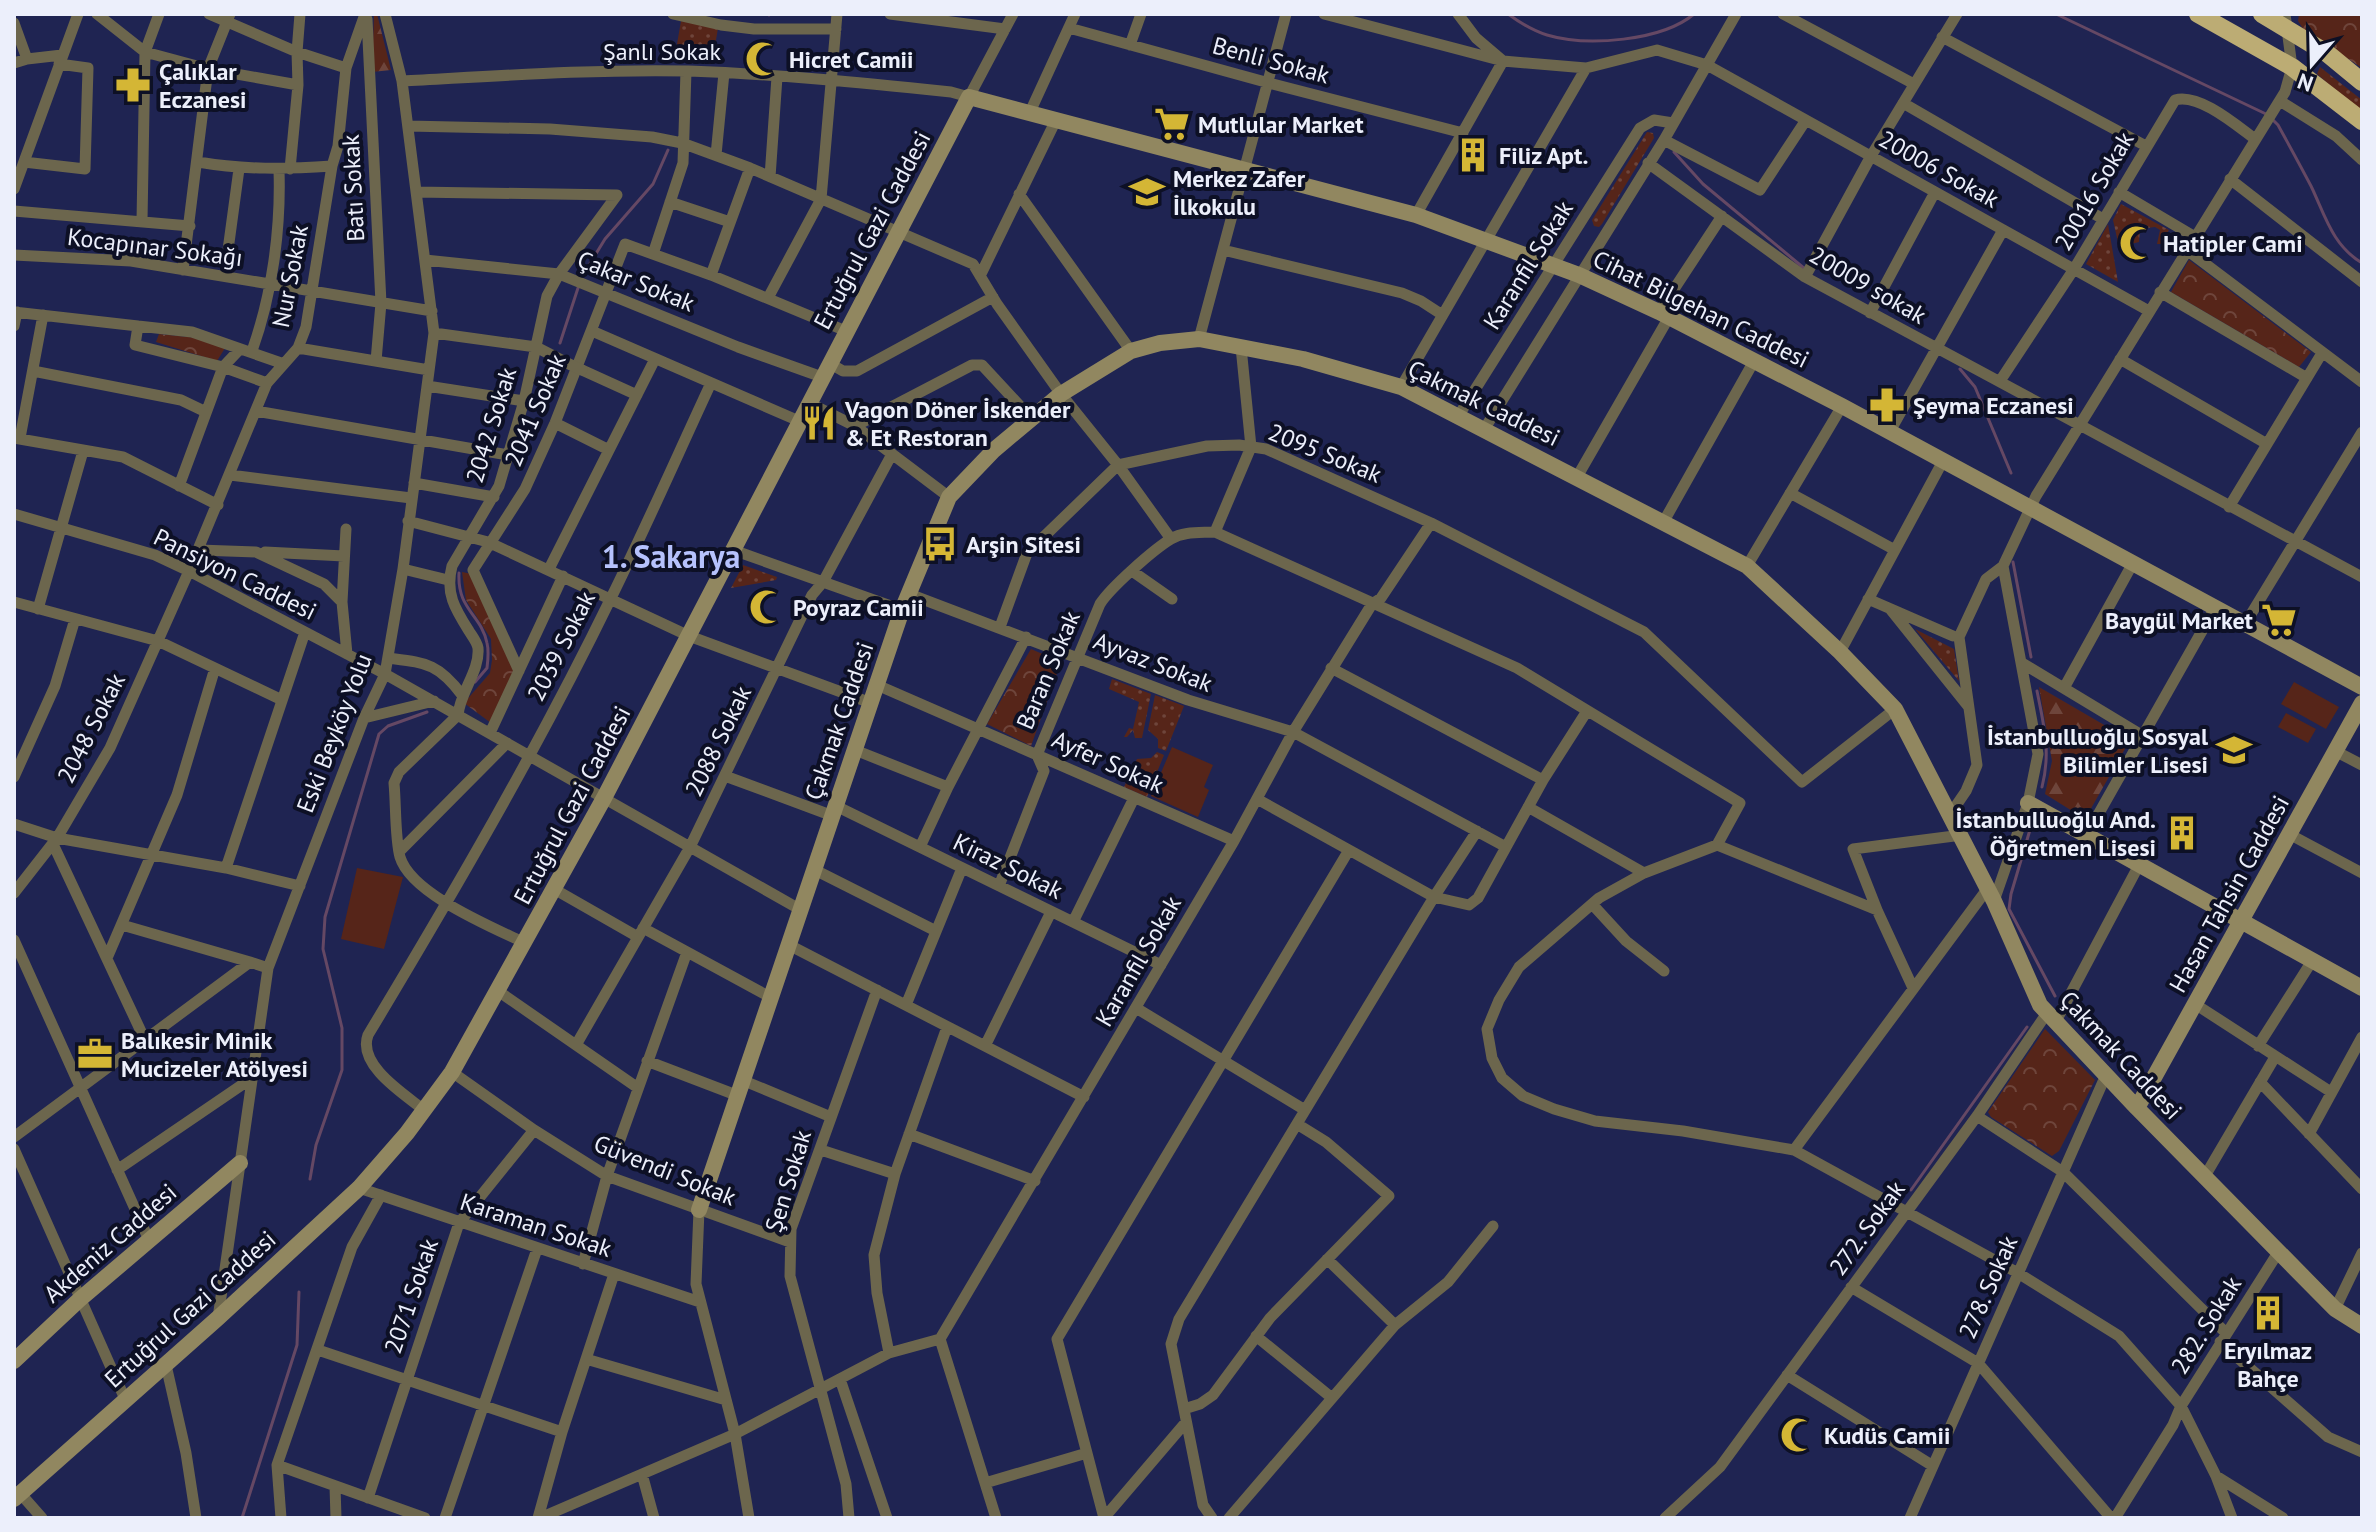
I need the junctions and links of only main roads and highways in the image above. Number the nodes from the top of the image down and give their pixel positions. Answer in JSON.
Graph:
{"nodes":[{"id":1,"x":2198,"y":14,"type":"edge"},
{"id":2,"x":2262,"y":14,"type":"edge"},
{"id":3,"x":2286,"y":20,"type":"edge"},
{"id":4,"x":2362,"y":82,"type":"edge"},
{"id":5,"x":969,"y":97,"type":"joint"},
{"id":6,"x":2362,"y":121,"type":"edge"},
{"id":7,"x":2362,"y":687,"type":"edge"},
{"id":8,"x":2362,"y":703,"type":"edge"},
{"id":9,"x":2028,"y":803,"type":"road end"},
{"id":10,"x":2241,"y":921,"type":"junction"},
{"id":11,"x":2362,"y":988,"type":"edge"},
{"id":12,"x":2137,"y":1108,"type":"junction"},
{"id":13,"x":240,"y":1163,"type":"road end"},
{"id":14,"x":699,"y":1210,"type":"road end"},
{"id":15,"x":2362,"y":1326,"type":"edge"},
{"id":16,"x":14,"y":1361,"type":"edge"},
{"id":17,"x":17,"y":1496,"type":"edge"}],
"edges":[{"from":1,"to":6,"type":"highway"},
{"from":2,"to":3,"type":"highway"},
{"from":3,"to":4,"type":"highway"},
{"from":5,"to":7,"type":"main road","name":"Cihat Bilgehan Caddesi"},
{"from":5,"to":17,"type":"main road","name":"Ertuğrul Gazi Caddesi"},
{"from":8,"to":10,"type":"main road","name":"Hasan Tahsin Caddesi"},
{"from":9,"to":10,"type":"main road"},
{"from":10,"to":11,"type":"main road"},
{"from":10,"to":12,"type":"main road","name":"Hasan Tahsin Caddesi"},
{"from":12,"to":14,"type":"main road","name":"Çakmak Caddesi"},
{"from":12,"to":15,"type":"main road","name":"Çakmak Caddesi"},
{"from":13,"to":16,"type":"main road","name":"Akdeniz Caddesi"}]}
